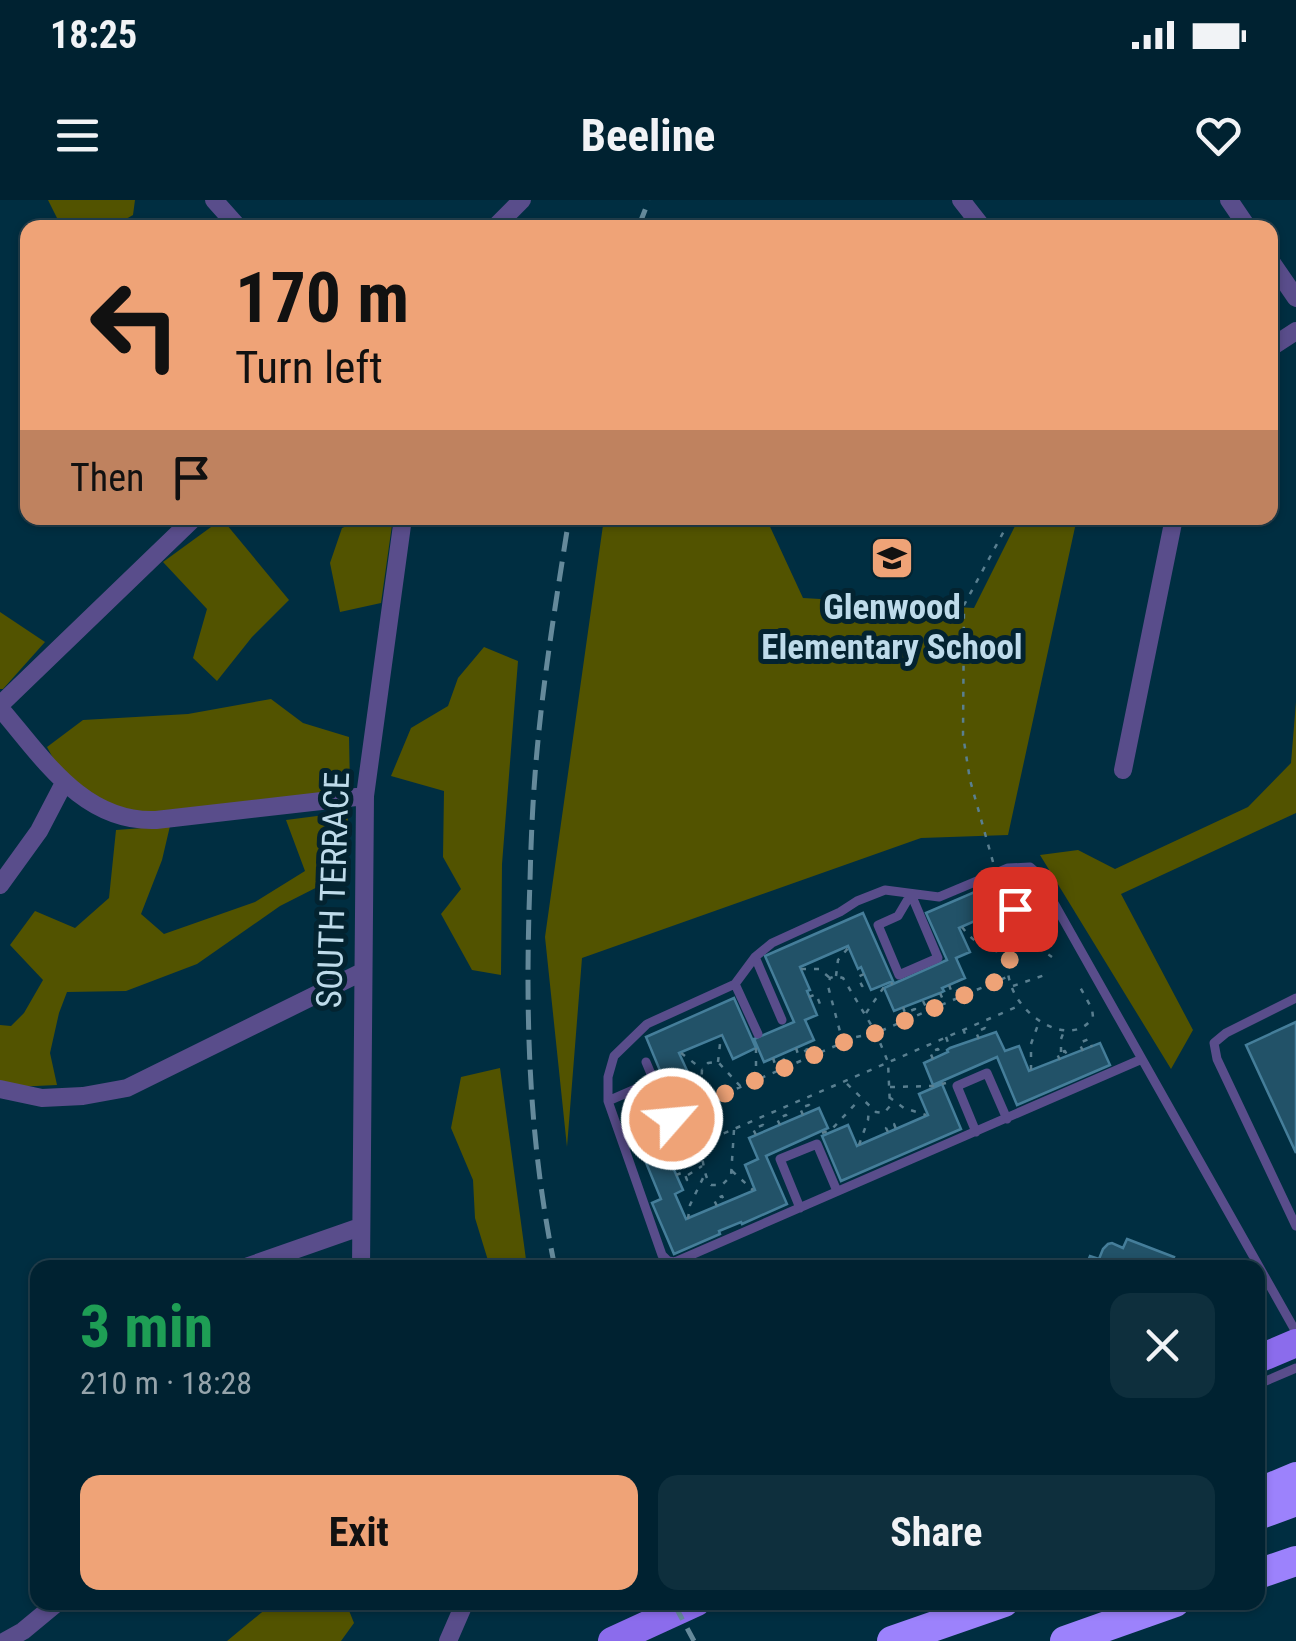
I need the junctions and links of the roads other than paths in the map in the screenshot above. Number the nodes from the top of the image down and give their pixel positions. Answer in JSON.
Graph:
{"nodes":[{"id":1,"x":214,"y":200,"type":"edge"},
{"id":2,"x":522,"y":200,"type":"edge"},
{"id":3,"x":961,"y":200,"type":"edge"},
{"id":4,"x":231,"y":220,"type":"edge"},
{"id":5,"x":502,"y":220,"type":"edge"},
{"id":6,"x":977,"y":220,"type":"edge"},
{"id":7,"x":1278,"y":272,"type":"edge"},
{"id":8,"x":1296,"y":298,"type":"edge"},
{"id":9,"x":187,"y":525,"type":"edge"},
{"id":10,"x":402,"y":525,"type":"edge"},
{"id":11,"x":1173,"y":525,"type":"edge"},
{"id":12,"x":0,"y":707,"type":"edge"},
{"id":13,"x":1123,"y":770,"type":"dead end"},
{"id":14,"x":64,"y":783,"type":"junction"},
{"id":15,"x":365,"y":796,"type":"junction"},
{"id":16,"x":0,"y":885,"type":"edge"},
{"id":17,"x":911,"y":894,"type":"junction"},
{"id":18,"x":755,"y":957,"type":"junction"},
{"id":19,"x":362,"y":972,"type":"junction"},
{"id":20,"x":735,"y":984,"type":"junction"},
{"id":21,"x":1296,"y":998,"type":"edge"},
{"id":22,"x":782,"y":1020,"type":"dead end"},
{"id":23,"x":758,"y":1034,"type":"road end"},
{"id":24,"x":1142,"y":1059,"type":"junction"},
{"id":25,"x":646,"y":1062,"type":"dead end"},
{"id":26,"x":0,"y":1089,"type":"edge"},
{"id":27,"x":608,"y":1101,"type":"junction"},
{"id":28,"x":1006,"y":1119,"type":"junction"},
{"id":29,"x":976,"y":1132,"type":"junction"},
{"id":30,"x":837,"y":1192,"type":"junction"},
{"id":31,"x":800,"y":1208,"type":"junction"},
{"id":32,"x":1296,"y":1226,"type":"edge"},
{"id":33,"x":360,"y":1227,"type":"junction"},
{"id":34,"x":266,"y":1260,"type":"edge"},
{"id":35,"x":361,"y":1260,"type":"edge"},
{"id":36,"x":666,"y":1260,"type":"edge"},
{"id":37,"x":680,"y":1260,"type":"edge"},
{"id":38,"x":1247,"y":1260,"type":"edge"},
{"id":39,"x":1265,"y":1295,"type":"edge"},
{"id":40,"x":1294,"y":1351,"type":"edge"},
{"id":41,"x":1265,"y":1357,"type":"edge"},
{"id":42,"x":1265,"y":1378,"type":"edge"},
{"id":43,"x":1296,"y":1477,"type":"edge"},
{"id":44,"x":1265,"y":1490,"type":"edge"},
{"id":45,"x":1296,"y":1501,"type":"edge"},
{"id":46,"x":1265,"y":1512,"type":"edge"},
{"id":47,"x":1296,"y":1561,"type":"edge"},
{"id":48,"x":1265,"y":1572,"type":"edge"},
{"id":49,"x":48,"y":1610,"type":"edge"},
{"id":50,"x":462,"y":1610,"type":"edge"},
{"id":51,"x":680,"y":1610,"type":"edge"},
{"id":52,"x":965,"y":1610,"type":"edge"},
{"id":53,"x":981,"y":1610,"type":"edge"},
{"id":54,"x":1152,"y":1610,"type":"edge"},
{"id":55,"x":5,"y":1641,"type":"edge"},
{"id":56,"x":448,"y":1641,"type":"edge"},
{"id":57,"x":612,"y":1641,"type":"edge"},
{"id":58,"x":890,"y":1641,"type":"edge"},
{"id":59,"x":1065,"y":1641,"type":"edge"}],
"edges":[{"from":1,"to":4,"type":"street"},
{"from":2,"to":5,"type":"street"},
{"from":3,"to":6,"type":"street"},
{"from":7,"to":8,"type":"street"},
{"from":9,"to":12,"type":"street"},
{"from":10,"to":15,"type":"street","name":"SOUTH TERRACE"},
{"from":11,"to":13,"type":"street"},
{"from":12,"to":14,"type":"street"},
{"from":14,"to":15,"type":"street"},
{"from":14,"to":16,"type":"street"},
{"from":15,"to":19,"type":"street","name":"SOUTH TERRACE"},
{"from":17,"to":17,"type":"lane"},
{"from":17,"to":18,"type":"lane"},
{"from":17,"to":24,"type":"lane"},
{"from":18,"to":20,"type":"lane"},
{"from":18,"to":22,"type":"lane"},
{"from":19,"to":26,"type":"street"},
{"from":19,"to":33,"type":"street","name":"SOUTH TERRACE"},
{"from":20,"to":23,"type":"lane"},
{"from":20,"to":27,"type":"lane"},
{"from":21,"to":32,"type":"lane"},
{"from":24,"to":28,"type":"lane"},
{"from":24,"to":38,"type":"lane"},
{"from":25,"to":27,"type":"lane"},
{"from":27,"to":36,"type":"lane"},
{"from":28,"to":29,"type":"lane"},
{"from":28,"to":29,"type":"lane"},
{"from":29,"to":30,"type":"lane"},
{"from":30,"to":31,"type":"lane"},
{"from":30,"to":31,"type":"lane"},
{"from":31,"to":37,"type":"lane"},
{"from":33,"to":34,"type":"street"},
{"from":33,"to":35,"type":"street","name":"SOUTH TERRACE"},
{"from":39,"to":40,"type":"lane"},
{"from":40,"to":41,"type":"main road"},
{"from":40,"to":42,"type":"lane"},
{"from":43,"to":44,"type":"highway"},
{"from":45,"to":46,"type":"highway"},
{"from":47,"to":48,"type":"highway"},
{"from":49,"to":55,"type":"street"},
{"from":50,"to":56,"type":"street"},
{"from":51,"to":57,"type":"main road"},
{"from":52,"to":58,"type":"highway"},
{"from":53,"to":58,"type":"highway"},
{"from":54,"to":59,"type":"highway"}]}
